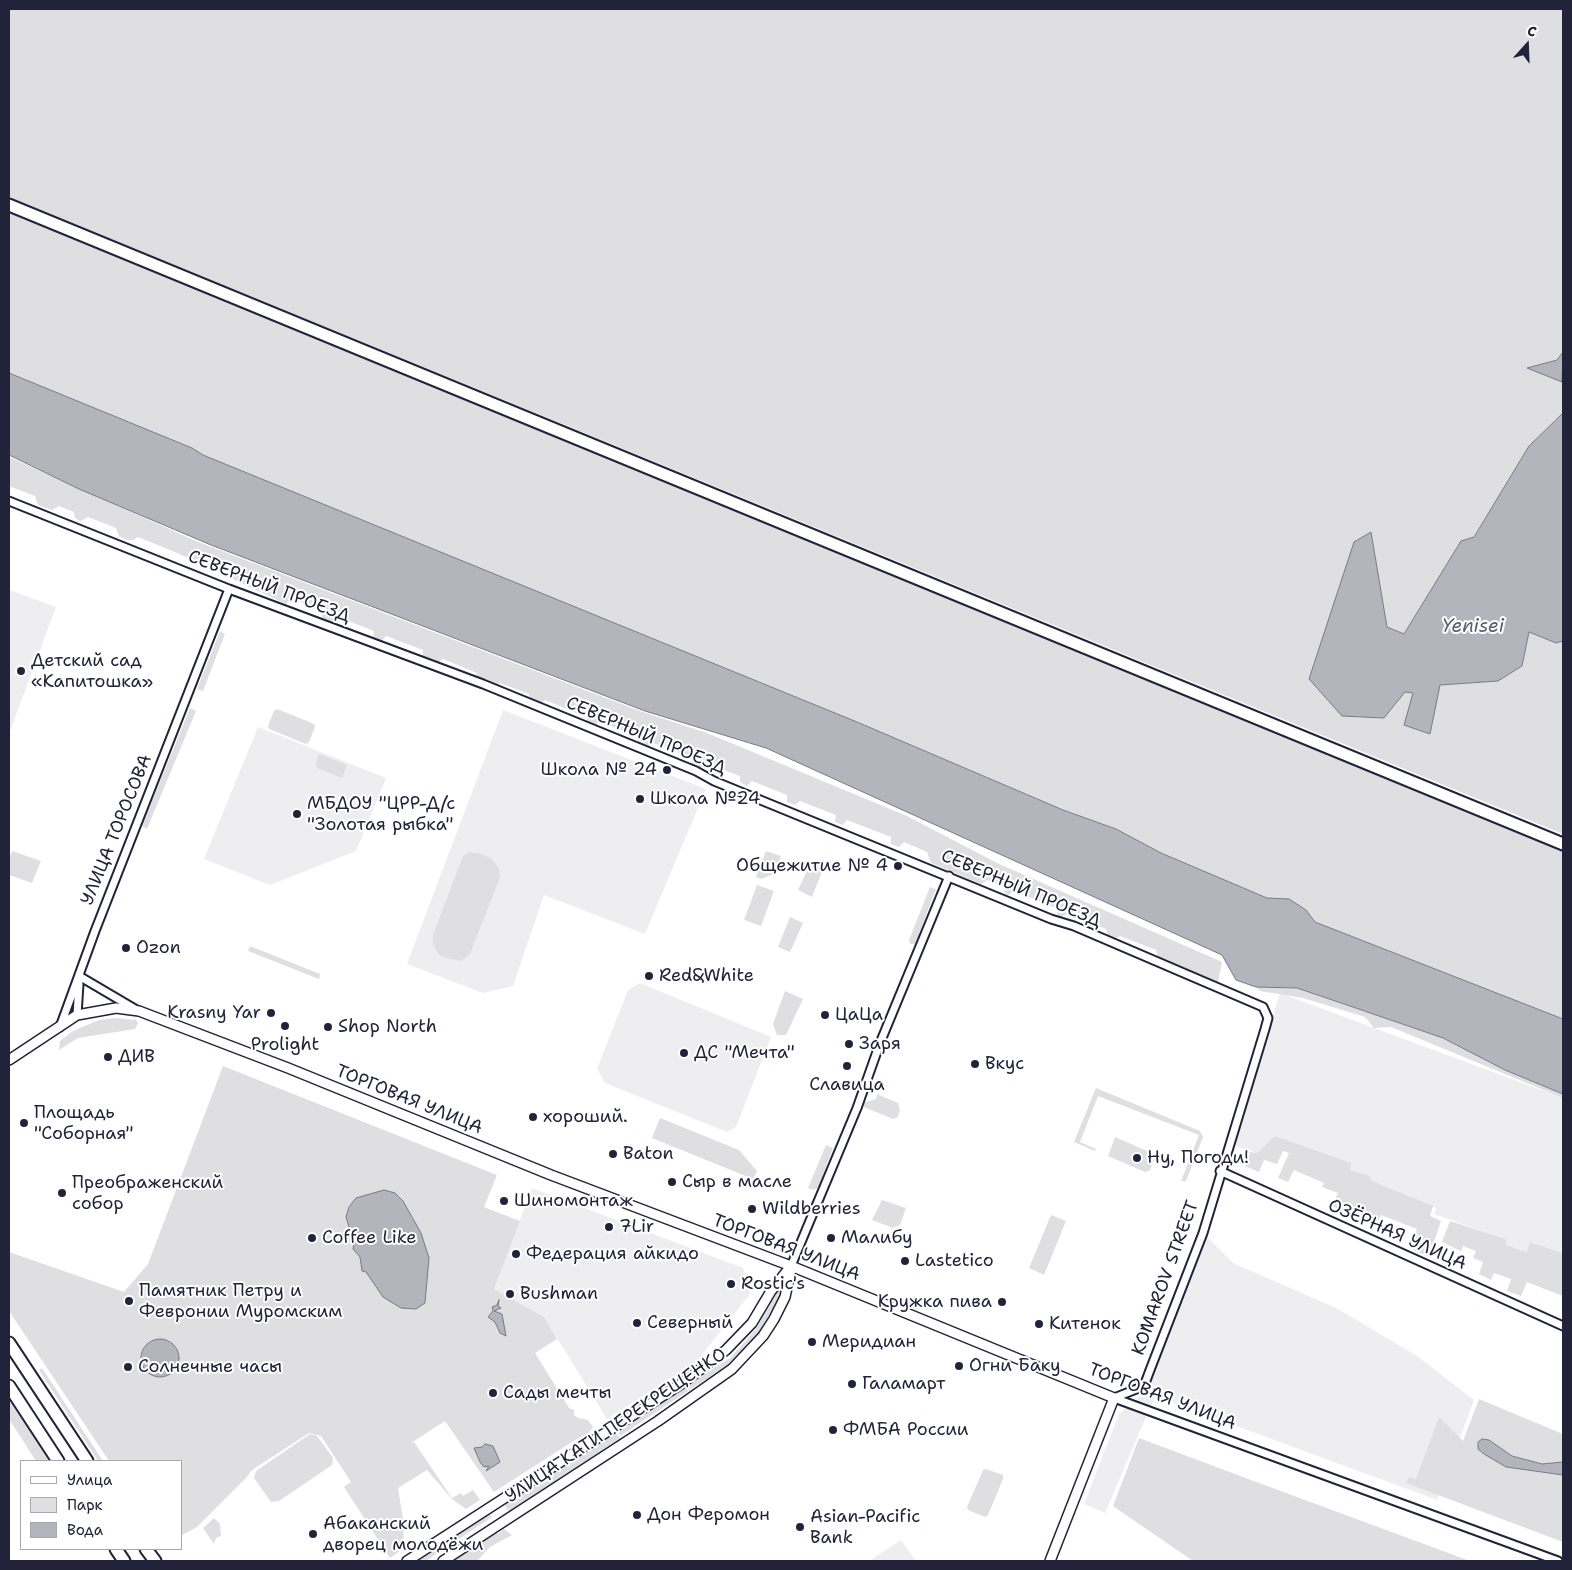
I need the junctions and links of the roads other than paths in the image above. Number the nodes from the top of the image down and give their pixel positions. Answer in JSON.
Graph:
{"nodes":[{"id":1,"x":9,"y":205,"type":"edge"},
{"id":2,"x":9,"y":501,"type":"edge"},
{"id":3,"x":229,"y":589,"type":"junction"},
{"id":4,"x":1563,"y":844,"type":"edge"},
{"id":5,"x":949,"y":876,"type":"junction"},
{"id":6,"x":79,"y":976,"type":"junction"},
{"id":7,"x":70,"y":1001,"type":"junction"},
{"id":8,"x":139,"y":1011,"type":"junction"},
{"id":9,"x":1266,"y":1011,"type":"joint"},
{"id":10,"x":77,"y":1015,"type":"junction"},
{"id":11,"x":60,"y":1027,"type":"junction"},
{"id":12,"x":9,"y":1060,"type":"edge"},
{"id":13,"x":1220,"y":1171,"type":"junction"},
{"id":14,"x":791,"y":1266,"type":"junction"},
{"id":15,"x":1563,"y":1326,"type":"edge"},
{"id":16,"x":9,"y":1343,"type":"edge"},
{"id":17,"x":9,"y":1386,"type":"edge"},
{"id":18,"x":1114,"y":1398,"type":"junction"},
{"id":19,"x":57,"y":1460,"type":"edge"},
{"id":20,"x":86,"y":1460,"type":"edge"},
{"id":21,"x":117,"y":1550,"type":"edge"},
{"id":22,"x":147,"y":1550,"type":"edge"},
{"id":23,"x":124,"y":1561,"type":"edge"},
{"id":24,"x":155,"y":1561,"type":"edge"},
{"id":25,"x":407,"y":1561,"type":"edge"},
{"id":26,"x":443,"y":1561,"type":"edge"},
{"id":27,"x":1050,"y":1561,"type":"edge"},
{"id":28,"x":1558,"y":1561,"type":"edge"}],
"edges":[{"from":1,"to":4,"type":"main road"},
{"from":2,"to":3,"type":"street","name":"СЕВЕРНЫЙ ПРОЕЗД"},
{"from":3,"to":5,"type":"street","name":"СЕВЕРНЫЙ ПРОЕЗД"},
{"from":3,"to":6,"type":"street","name":"УЛИЦА ТОРОСОВА"},
{"from":5,"to":9,"type":"street","name":"СЕВЕРНЫЙ ПРОЕЗД"},
{"from":5,"to":14,"type":"street","name":"УЛИЦА КАТИ ПЕРЕКРЕЩЕНКО"},
{"from":6,"to":7,"type":"street","name":"УЛИЦА ТОРОСОВА"},
{"from":6,"to":8,"type":"street"},
{"from":6,"to":10,"type":"street"},
{"from":7,"to":10,"type":"street"},
{"from":7,"to":11,"type":"street","name":"УЛИЦА ТОРОСОВА"},
{"from":8,"to":10,"type":"street","name":"ТОРГОВАЯ УЛИЦА"},
{"from":8,"to":14,"type":"street","name":"ТОРГОВАЯ УЛИЦА"},
{"from":9,"to":13,"type":"street","name":"KOMAROV STREET"},
{"from":10,"to":11,"type":"street","name":"ТОРГОВАЯ УЛИЦА"},
{"from":11,"to":12,"type":"street"},
{"from":13,"to":15,"type":"street","name":"ОЗЁРНАЯ УЛИЦА"},
{"from":13,"to":18,"type":"street","name":"KOMAROV STREET"},
{"from":14,"to":18,"type":"street","name":"ТОРГОВАЯ УЛИЦА"},
{"from":14,"to":25,"type":"street","name":"УЛИЦА КАТИ ПЕРЕКРЕЩЕНКО"},
{"from":14,"to":26,"type":"street","name":"УЛИЦА КАТИ ПЕРЕКРЕЩЕНКО"},
{"from":16,"to":20,"type":"main road"},
{"from":17,"to":19,"type":"main road"},
{"from":18,"to":27,"type":"street"},
{"from":18,"to":28,"type":"street","name":"ТОРГОВАЯ УЛИЦА"},
{"from":21,"to":23,"type":"main road"},
{"from":22,"to":24,"type":"main road"}]}
